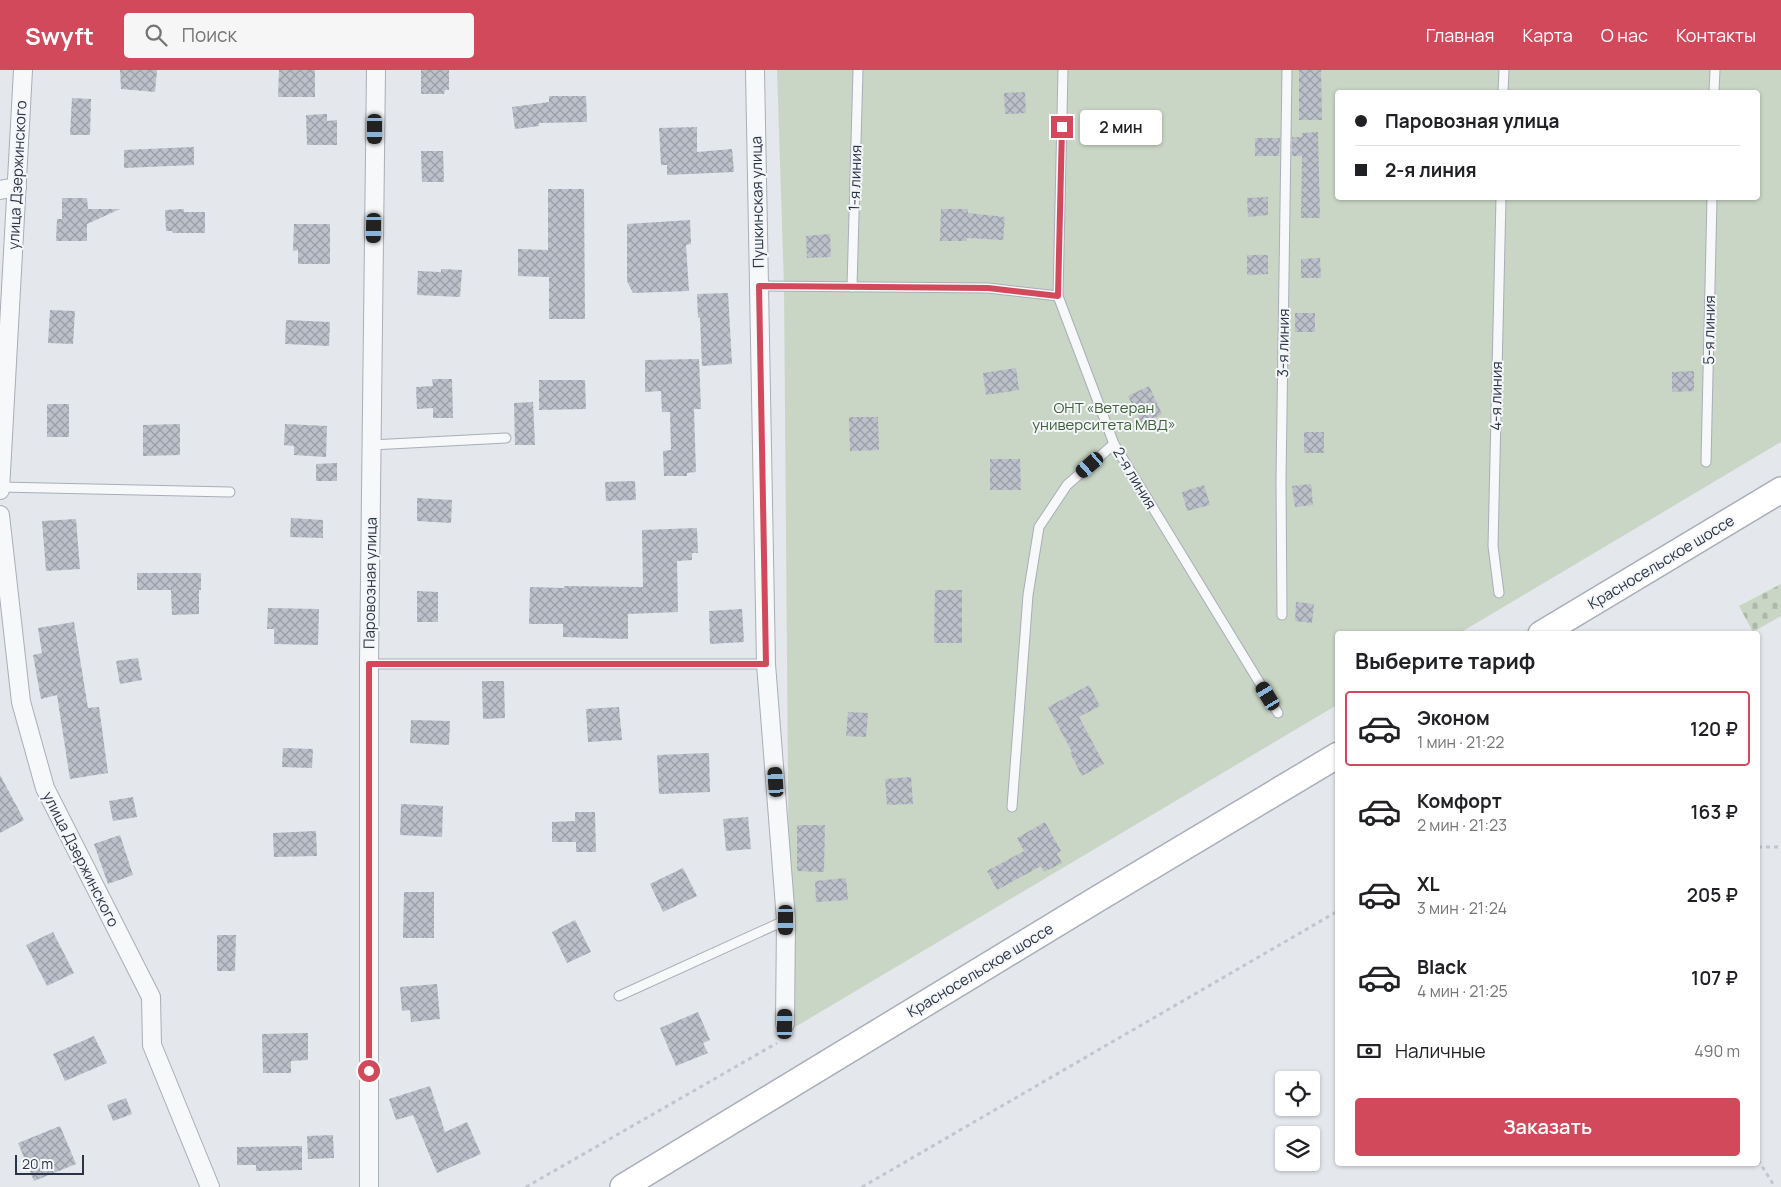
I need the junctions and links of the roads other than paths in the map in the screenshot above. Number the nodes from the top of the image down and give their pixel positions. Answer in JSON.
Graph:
{"nodes":[{"id":1,"x":23,"y":70,"type":"edge"},
{"id":2,"x":376,"y":70,"type":"edge"},
{"id":3,"x":755,"y":70,"type":"edge"},
{"id":4,"x":858,"y":70,"type":"edge"},
{"id":5,"x":1063,"y":70,"type":"edge"},
{"id":6,"x":1287,"y":70,"type":"edge"},
{"id":7,"x":1504,"y":70,"type":"edge"},
{"id":8,"x":1714,"y":70,"type":"edge"},
{"id":9,"x":1503,"y":90,"type":"edge"},
{"id":10,"x":1714,"y":90,"type":"edge"},
{"id":11,"x":9,"y":189,"type":"edge"},
{"id":12,"x":1501,"y":200,"type":"edge"},
{"id":13,"x":1712,"y":200,"type":"edge"},
{"id":14,"x":759,"y":286,"type":"junction"},
{"id":15,"x":852,"y":287,"type":"junction"},
{"id":16,"x":1058,"y":296,"type":"junction"},
{"id":17,"x":506,"y":438,"type":"dead end"},
{"id":18,"x":1114,"y":444,"type":"junction"},
{"id":19,"x":372,"y":445,"type":"junction"},
{"id":20,"x":1706,"y":462,"type":"dead end"},
{"id":21,"x":0,"y":489,"type":"edge"},
{"id":22,"x":1781,"y":490,"type":"edge"},
{"id":23,"x":230,"y":492,"type":"dead end"},
{"id":24,"x":0,"y":516,"type":"edge"},
{"id":25,"x":1499,"y":593,"type":"dead end"},
{"id":26,"x":1282,"y":615,"type":"dead end"},
{"id":27,"x":1546,"y":631,"type":"edge"},
{"id":28,"x":369,"y":664,"type":"junction"},
{"id":29,"x":766,"y":664,"type":"junction"},
{"id":30,"x":1278,"y":712,"type":"dead end"},
{"id":31,"x":1335,"y":757,"type":"edge"},
{"id":32,"x":1012,"y":807,"type":"dead end"},
{"id":33,"x":786,"y":920,"type":"junction"},
{"id":34,"x":619,"y":996,"type":"dead end"},
{"id":35,"x":784,"y":1031,"type":"road end"},
{"id":36,"x":210,"y":1187,"type":"edge"},
{"id":37,"x":368,"y":1187,"type":"edge"},
{"id":38,"x":623,"y":1187,"type":"edge"}],
"edges":[{"from":1,"to":11,"type":"street","name":"улица Дзержинского"},
{"from":2,"to":19,"type":"street","name":"Паровозная улица"},
{"from":3,"to":14,"type":"street","name":"Пушкинская улица"},
{"from":4,"to":15,"type":"lane","name":"1-я линия"},
{"from":5,"to":16,"type":"lane","name":"2-я линия"},
{"from":6,"to":26,"type":"lane","name":"3-я линия"},
{"from":7,"to":9,"type":"lane"},
{"from":8,"to":10,"type":"lane"},
{"from":11,"to":21,"type":"street","name":"улица Дзержинского"},
{"from":12,"to":25,"type":"lane","name":"4-я линия"},
{"from":13,"to":20,"type":"lane","name":"5-я линия"},
{"from":14,"to":15,"type":"lane"},
{"from":14,"to":29,"type":"street","name":"Пушкинская улица"},
{"from":15,"to":16,"type":"lane"},
{"from":16,"to":18,"type":"lane","name":"2-я линия"},
{"from":17,"to":19,"type":"lane"},
{"from":18,"to":30,"type":"lane","name":"2-я линия"},
{"from":18,"to":32,"type":"lane"},
{"from":19,"to":28,"type":"street","name":"Паровозная улица"},
{"from":21,"to":23,"type":"lane"},
{"from":22,"to":27,"type":"main road","name":"Красносельское шоссе"},
{"from":24,"to":36,"type":"street","name":"улица Дзержинского"},
{"from":28,"to":29,"type":"lane"},
{"from":28,"to":37,"type":"street","name":"Паровозная улица"},
{"from":29,"to":33,"type":"street","name":"Пушкинская улица"},
{"from":31,"to":38,"type":"main road","name":"Красносельское шоссе"},
{"from":33,"to":34,"type":"lane"},
{"from":33,"to":35,"type":"street","name":"Пушкинская улица"}]}
